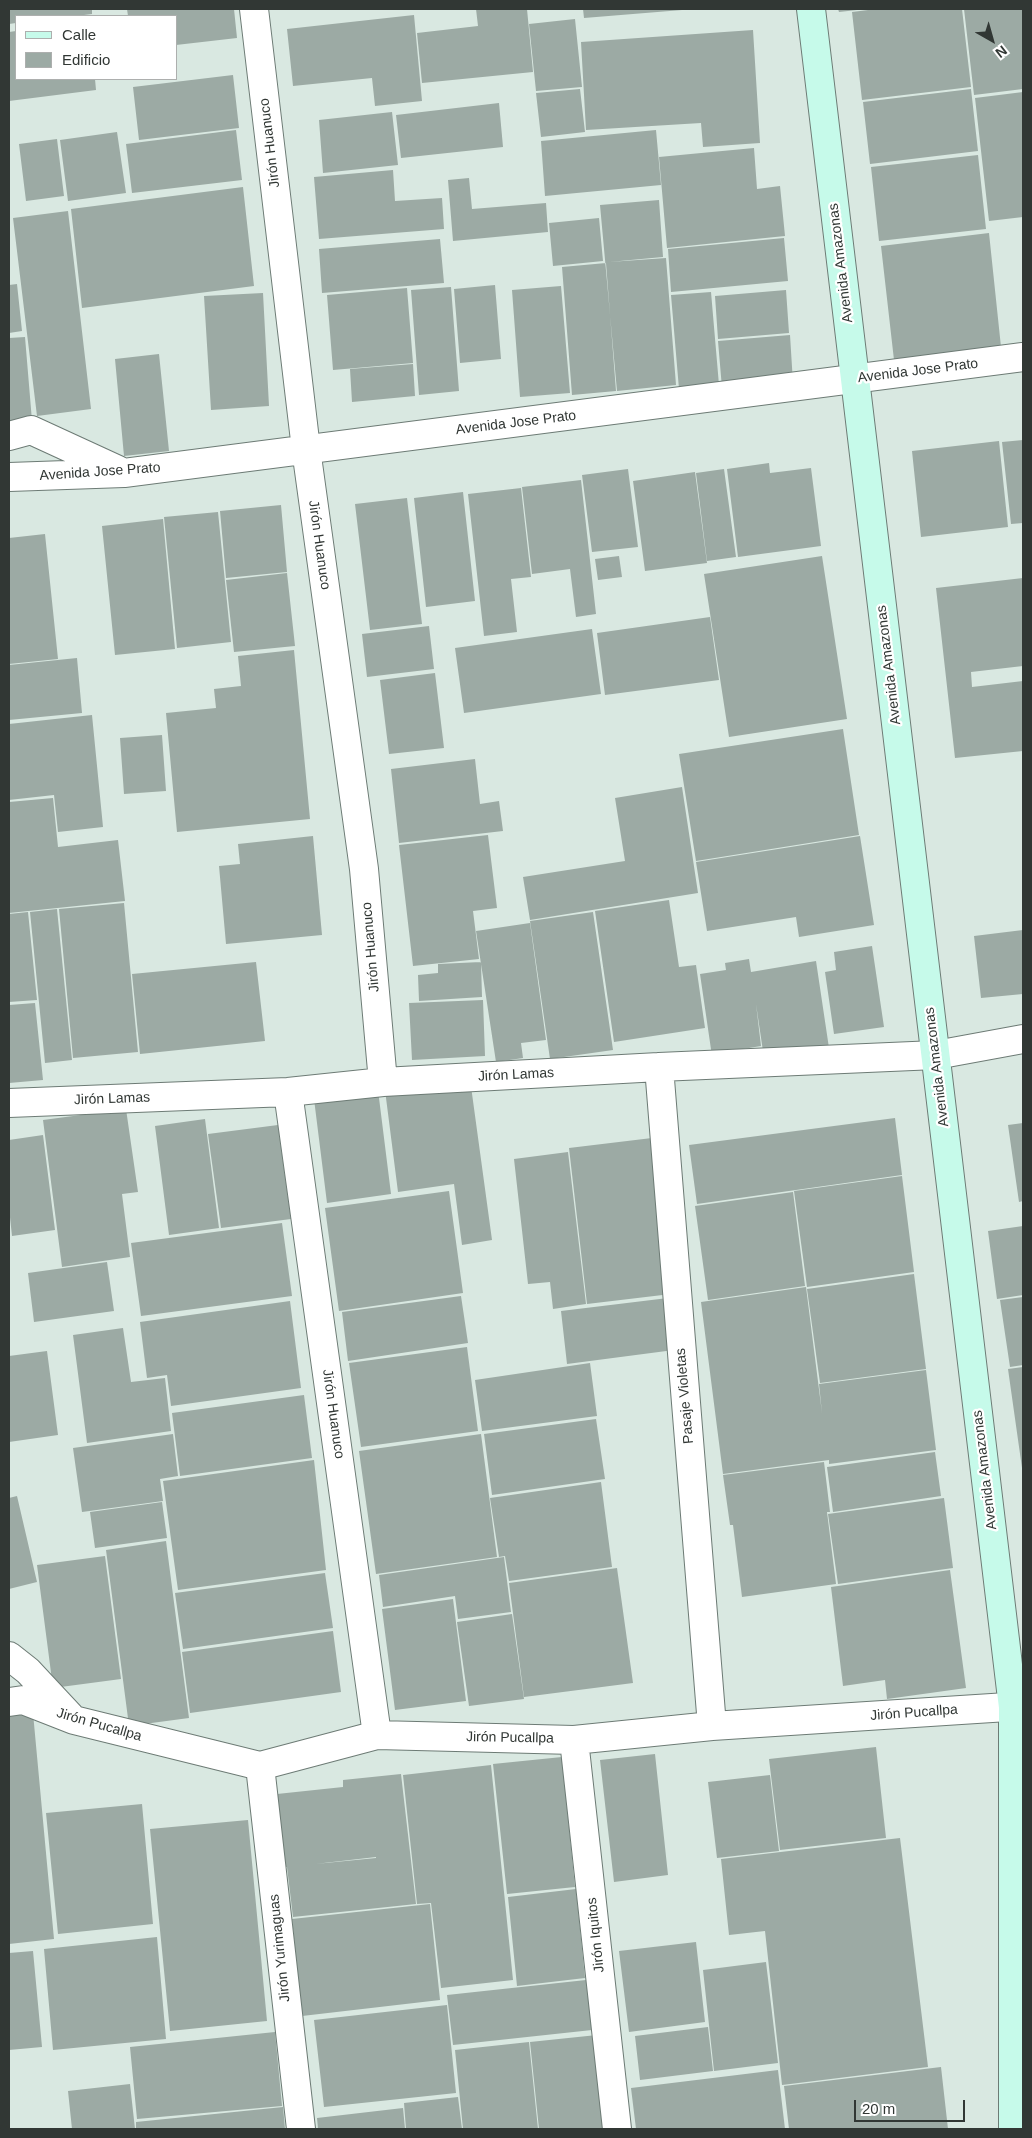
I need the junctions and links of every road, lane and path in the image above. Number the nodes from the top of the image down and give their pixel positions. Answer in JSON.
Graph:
{"nodes":[{"id":1,"x":254,"y":9,"type":"edge"},
{"id":2,"x":811,"y":9,"type":"edge"},
{"id":3,"x":1023,"y":357,"type":"edge"},
{"id":4,"x":855,"y":379,"type":"junction"},
{"id":5,"x":9,"y":436,"type":"edge"},
{"id":6,"x":306,"y":449,"type":"junction"},
{"id":7,"x":124,"y":473,"type":"junction"},
{"id":8,"x":9,"y":477,"type":"edge"},
{"id":9,"x":1023,"y":1039,"type":"edge"},
{"id":10,"x":936,"y":1055,"type":"junction"},
{"id":11,"x":659,"y":1067,"type":"junction"},
{"id":12,"x":383,"y":1082,"type":"junction"},
{"id":13,"x":288,"y":1092,"type":"junction"},
{"id":14,"x":9,"y":1103,"type":"edge"},
{"id":15,"x":9,"y":1656,"type":"edge"},
{"id":16,"x":9,"y":1702,"type":"edge"},
{"id":17,"x":1018,"y":1706,"type":"edge"},
{"id":18,"x":74,"y":1720,"type":"junction"},
{"id":19,"x":712,"y":1726,"type":"junction"},
{"id":20,"x":377,"y":1735,"type":"junction"},
{"id":21,"x":574,"y":1740,"type":"junction"},
{"id":22,"x":260,"y":1766,"type":"junction"},
{"id":23,"x":301,"y":2129,"type":"edge"},
{"id":24,"x":617,"y":2129,"type":"edge"},
{"id":25,"x":1013,"y":2129,"type":"edge"}],
"edges":[{"from":1,"to":6,"type":"street","name":"Jirón Huanuco"},
{"from":2,"to":4,"type":"street","name":"Avenida Amazonas"},
{"from":3,"to":4,"type":"street","name":"Avenida Jose Prato"},
{"from":4,"to":6,"type":"street","name":"Avenida Jose Prato"},
{"from":4,"to":10,"type":"street","name":"Avenida Amazonas"},
{"from":5,"to":7,"type":"street"},
{"from":6,"to":7,"type":"street","name":"Avenida Jose Prato"},
{"from":6,"to":12,"type":"street","name":"Jirón Huanuco"},
{"from":7,"to":8,"type":"street","name":"Avenida Jose Prato"},
{"from":9,"to":10,"type":"street","name":"Jirón Lamas"},
{"from":10,"to":11,"type":"street","name":"Jirón Lamas"},
{"from":10,"to":17,"type":"street","name":"Avenida Amazonas"},
{"from":11,"to":12,"type":"street","name":"Jirón Lamas"},
{"from":11,"to":19,"type":"street","name":"Pasaje Violetas"},
{"from":12,"to":13,"type":"street","name":"Jirón Lamas"},
{"from":13,"to":14,"type":"street","name":"Jirón Lamas"},
{"from":13,"to":20,"type":"street","name":"Jirón Huanuco"},
{"from":15,"to":18,"type":"street"},
{"from":16,"to":18,"type":"street","name":"Jirón Pucallpa"},
{"from":17,"to":19,"type":"street","name":"Jirón Pucallpa"},
{"from":17,"to":25,"type":"street","name":"Avenida Amazonas"},
{"from":18,"to":22,"type":"street","name":"Jirón Pucallpa"},
{"from":19,"to":21,"type":"street","name":"Jirón Pucallpa"},
{"from":20,"to":21,"type":"street","name":"Jirón Pucallpa"},
{"from":20,"to":22,"type":"street","name":"Jirón Pucallpa"},
{"from":21,"to":24,"type":"street","name":"Jirón Iquitos"},
{"from":22,"to":23,"type":"street","name":"Jirón Yurimaguas"}]}
